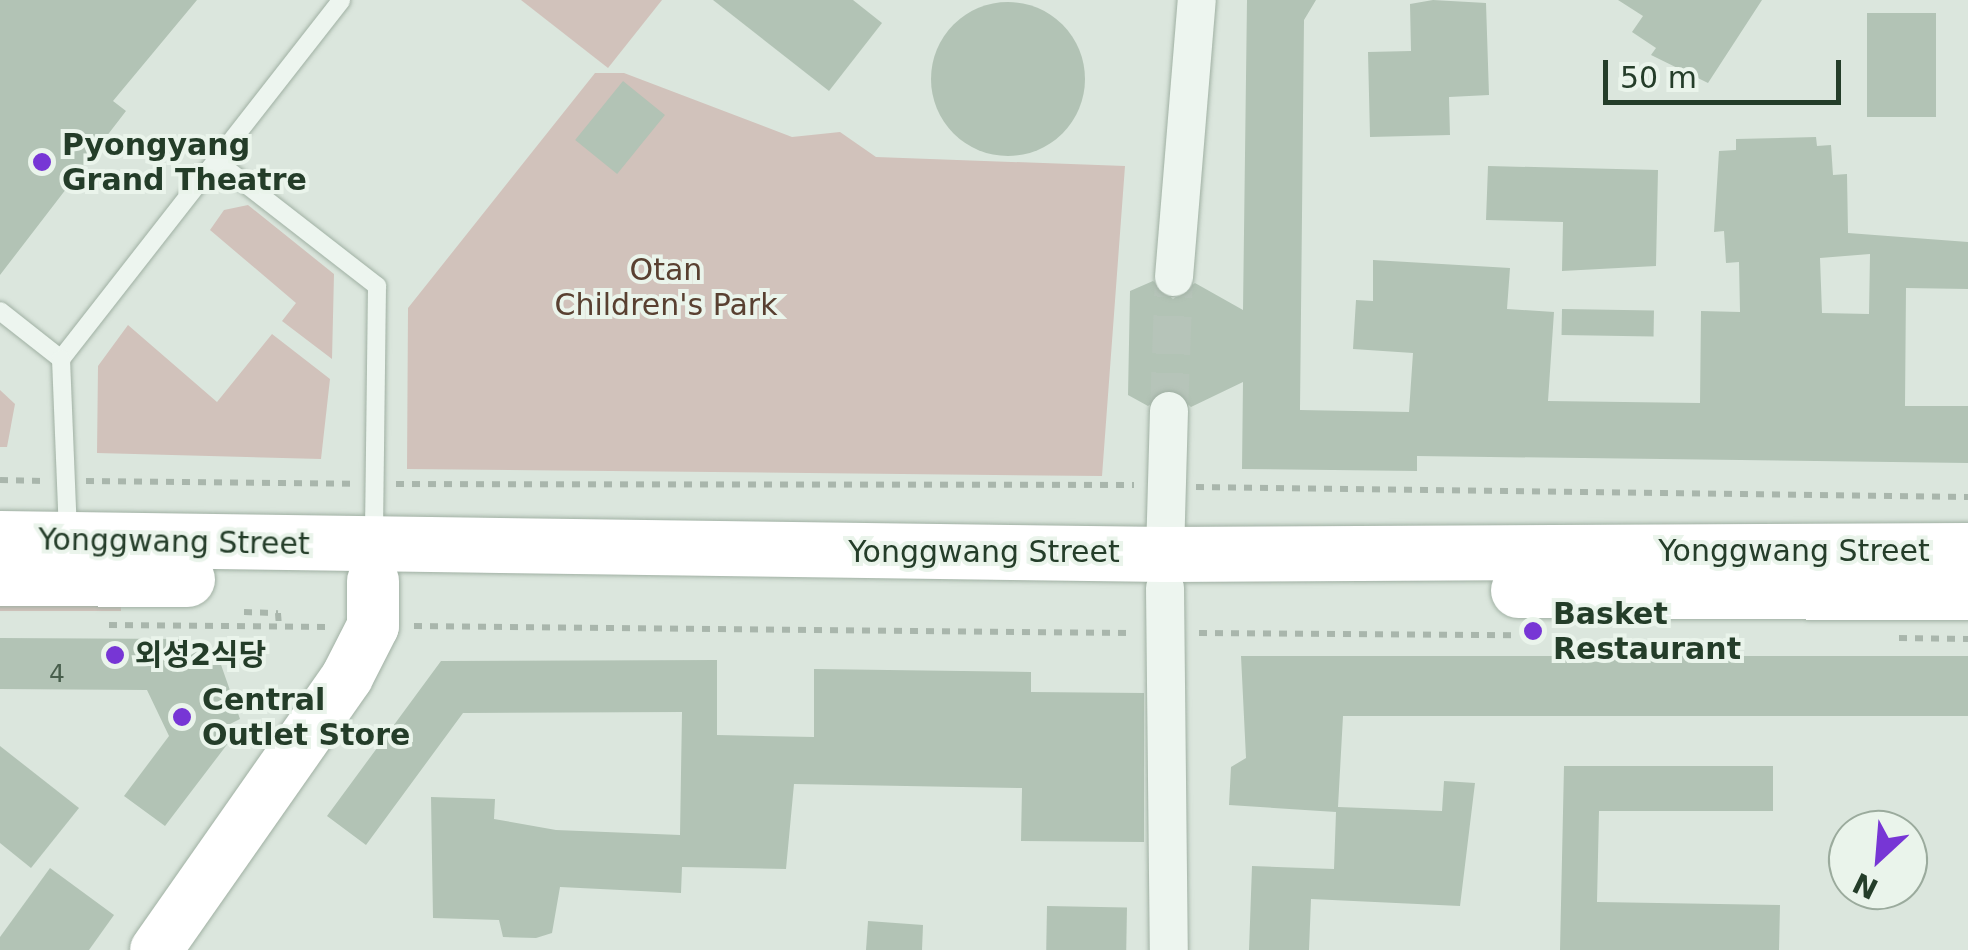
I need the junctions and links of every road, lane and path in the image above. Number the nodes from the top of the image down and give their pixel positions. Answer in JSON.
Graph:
{"nodes":[{"id":1,"x":341,"y":0,"type":"edge"},
{"id":2,"x":1197,"y":0,"type":"edge"},
{"id":3,"x":216,"y":162,"type":"junction"},
{"id":4,"x":1174,"y":277,"type":"tunnel mouth"},
{"id":5,"x":0,"y":311,"type":"edge"},
{"id":6,"x":61,"y":359,"type":"junction"},
{"id":7,"x":1169,"y":411,"type":"tunnel mouth"},
{"id":8,"x":0,"y":480,"type":"edge"},
{"id":9,"x":66,"y":481,"type":"junction"},
{"id":10,"x":186,"y":483,"type":"junction"},
{"id":11,"x":375,"y":484,"type":"junction"},
{"id":12,"x":280,"y":485,"type":"junction"},
{"id":13,"x":1166,"y":485,"type":"junction"},
{"id":14,"x":190,"y":497,"type":"dead end"},
{"id":15,"x":1968,"y":497,"type":"edge"},
{"id":16,"x":278,"y":498,"type":"dead end"},
{"id":17,"x":0,"y":538,"type":"edge"},
{"id":18,"x":68,"y":539,"type":"junction"},
{"id":19,"x":1968,"y":550,"type":"edge"},
{"id":20,"x":0,"y":578,"type":"edge"},
{"id":21,"x":373,"y":585,"type":"junction"},
{"id":22,"x":1165,"y":592,"type":"junction"},
{"id":23,"x":1968,"y":592,"type":"edge"},
{"id":24,"x":244,"y":612,"type":"dead end"},
{"id":25,"x":94,"y":625,"type":"dead end"},
{"id":26,"x":279,"y":627,"type":"junction"},
{"id":27,"x":1528,"y":635,"type":"dead end"},
{"id":28,"x":1888,"y":638,"type":"dead end"},
{"id":29,"x":1968,"y":639,"type":"edge"},
{"id":30,"x":156,"y":950,"type":"edge"},
{"id":31,"x":1169,"y":950,"type":"edge"}],
"edges":[{"from":1,"to":3,"type":"lane"},
{"from":2,"to":4,"type":"street"},
{"from":3,"to":6,"type":"lane"},
{"from":3,"to":11,"type":"lane"},
{"from":5,"to":6,"type":"lane"},
{"from":6,"to":9,"type":"lane"},
{"from":7,"to":13,"type":"street"},
{"from":8,"to":9,"type":"path"},
{"from":9,"to":10,"type":"path"},
{"from":9,"to":18,"type":"lane"},
{"from":10,"to":12,"type":"path"},
{"from":10,"to":14,"type":"path"},
{"from":11,"to":12,"type":"path"},
{"from":11,"to":13,"type":"path"},
{"from":11,"to":21,"type":"lane"},
{"from":12,"to":16,"type":"path"},
{"from":13,"to":15,"type":"path"},
{"from":13,"to":22,"type":"street"},
{"from":17,"to":18,"type":"main road","name":"Yonggwang Street"},
{"from":18,"to":21,"type":"main road","name":"Yonggwang Street"},
{"from":19,"to":22,"type":"main road","name":"Yonggwang Street"},
{"from":20,"to":21,"type":"main road","name":"Yonggwang Street"},
{"from":21,"to":22,"type":"main road","name":"Yonggwang Street"},
{"from":21,"to":22,"type":"path"},
{"from":21,"to":26,"type":"path"},
{"from":21,"to":30,"type":"main road"},
{"from":22,"to":23,"type":"main road","name":"Yonggwang Street"},
{"from":22,"to":27,"type":"path"},
{"from":22,"to":31,"type":"street"},
{"from":24,"to":26,"type":"path"},
{"from":25,"to":26,"type":"path"},
{"from":28,"to":29,"type":"path"}]}
